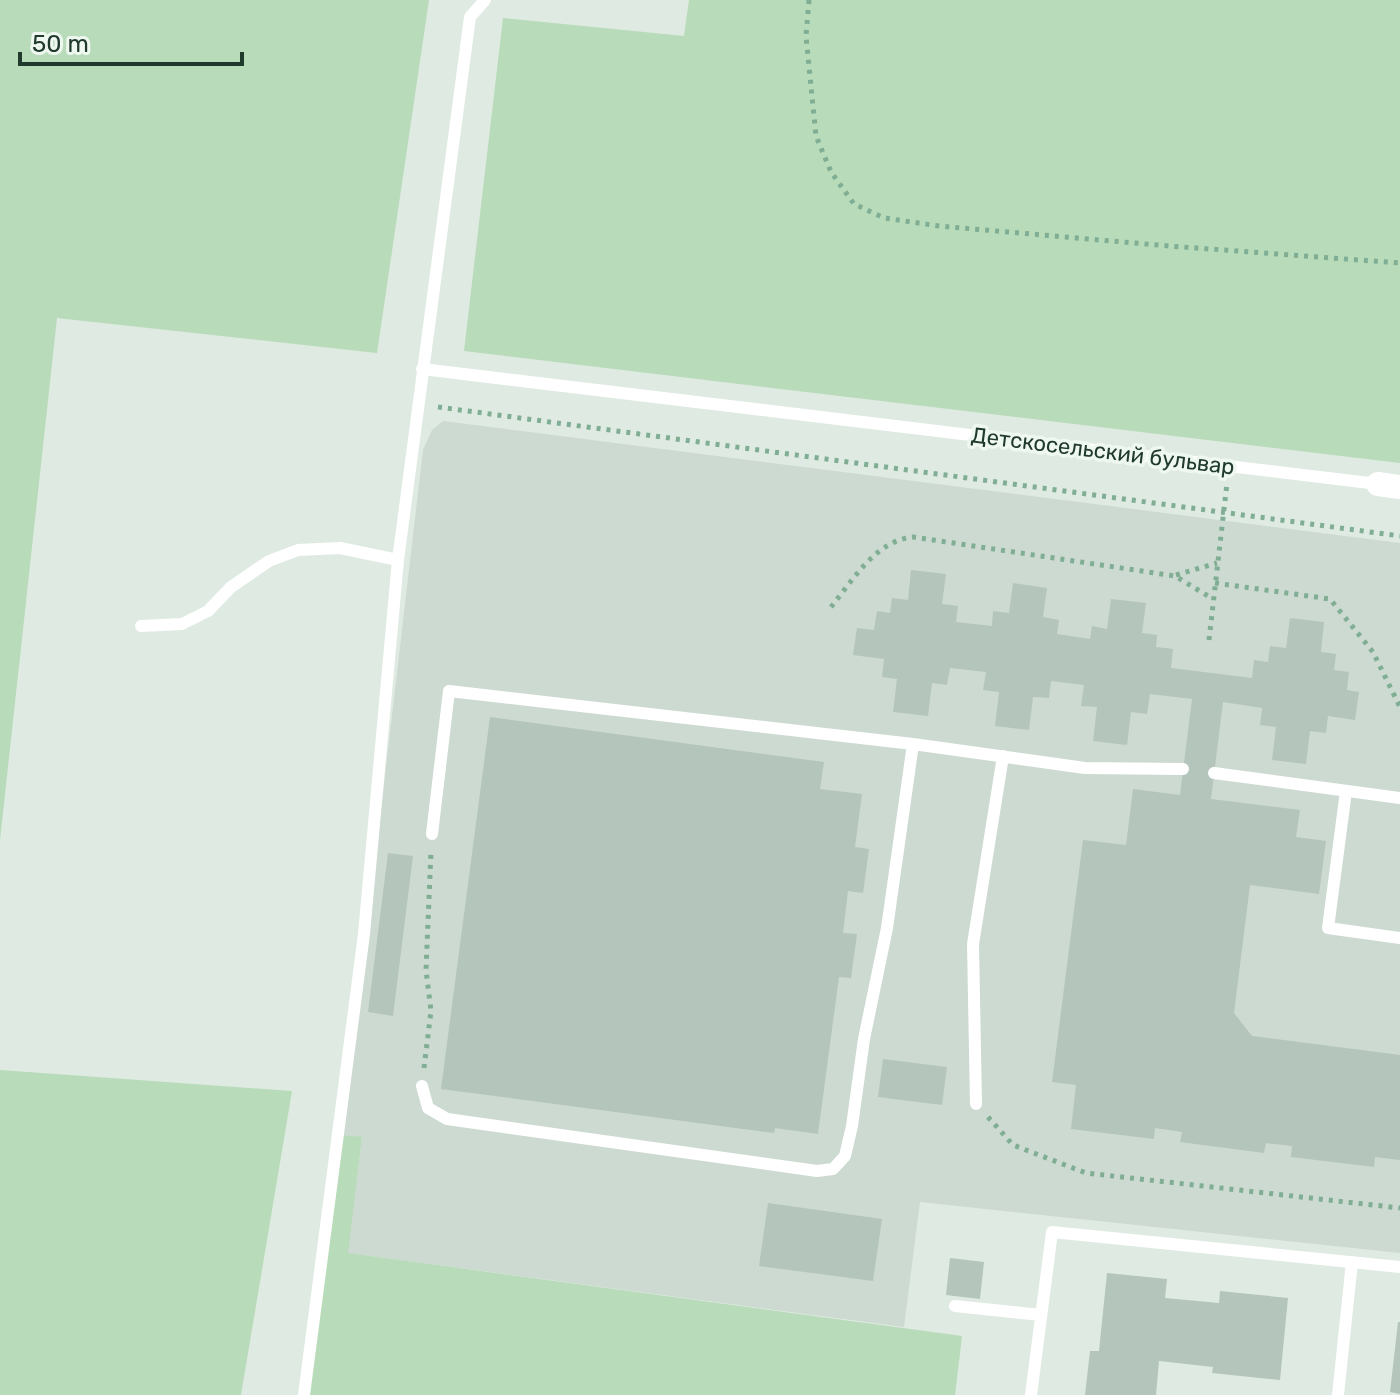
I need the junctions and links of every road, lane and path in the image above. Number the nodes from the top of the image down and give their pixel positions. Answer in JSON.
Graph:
{"nodes":[{"id":1,"x":472,"y":0,"type":"edge"},
{"id":2,"x":485,"y":0,"type":"edge"},
{"id":3,"x":809,"y":0,"type":"edge"},
{"id":4,"x":470,"y":17,"type":"junction"},
{"id":5,"x":1400,"y":263,"type":"edge"},
{"id":6,"x":422,"y":369,"type":"junction"},
{"id":7,"x":417,"y":405,"type":"junction"},
{"id":8,"x":1229,"y":466,"type":"junction"},
{"id":9,"x":1389,"y":486,"type":"edge"},
{"id":10,"x":1223,"y":512,"type":"junction"},
{"id":11,"x":1400,"y":536,"type":"edge"},
{"id":12,"x":398,"y":560,"type":"junction"},
{"id":13,"x":1217,"y":563,"type":"junction"},
{"id":14,"x":1175,"y":576,"type":"junction"},
{"id":15,"x":1215,"y":583,"type":"junction"},
{"id":16,"x":1213,"y":599,"type":"junction"},
{"id":17,"x":831,"y":607,"type":"dead end"},
{"id":18,"x":141,"y":626,"type":"dead end"},
{"id":19,"x":1209,"y":640,"type":"dead end"},
{"id":20,"x":1400,"y":707,"type":"edge"},
{"id":21,"x":913,"y":744,"type":"junction"},
{"id":22,"x":1003,"y":756,"type":"junction"},
{"id":23,"x":1183,"y":769,"type":"dead end"},
{"id":24,"x":1214,"y":773,"type":"dead end"},
{"id":25,"x":1346,"y":791,"type":"junction"},
{"id":26,"x":1400,"y":798,"type":"edge"},
{"id":27,"x":432,"y":834,"type":"joint"},
{"id":28,"x":1400,"y":938,"type":"edge"},
{"id":29,"x":422,"y":1086,"type":"joint"},
{"id":30,"x":976,"y":1104,"type":"joint"},
{"id":31,"x":1400,"y":1208,"type":"edge"},
{"id":32,"x":1352,"y":1262,"type":"junction"},
{"id":33,"x":1400,"y":1267,"type":"edge"},
{"id":34,"x":955,"y":1306,"type":"dead end"},
{"id":35,"x":1041,"y":1315,"type":"junction"},
{"id":36,"x":304,"y":1395,"type":"edge"},
{"id":37,"x":1031,"y":1395,"type":"edge"},
{"id":38,"x":1338,"y":1395,"type":"edge"}],
"edges":[{"from":1,"to":4,"type":"lane"},
{"from":2,"to":4,"type":"lane"},
{"from":3,"to":5,"type":"path"},
{"from":4,"to":6,"type":"lane"},
{"from":6,"to":7,"type":"lane"},
{"from":6,"to":8,"type":"lane","name":"Детскосельский бульвар"},
{"from":7,"to":10,"type":"path"},
{"from":7,"to":12,"type":"lane"},
{"from":8,"to":9,"type":"lane","name":"Детскосельский бульвар"},
{"from":8,"to":10,"type":"path"},
{"from":10,"to":11,"type":"path"},
{"from":10,"to":13,"type":"path"},
{"from":12,"to":18,"type":"lane"},
{"from":12,"to":36,"type":"lane"},
{"from":13,"to":14,"type":"path"},
{"from":13,"to":15,"type":"path"},
{"from":14,"to":16,"type":"path"},
{"from":14,"to":17,"type":"path"},
{"from":15,"to":16,"type":"path"},
{"from":15,"to":20,"type":"path"},
{"from":16,"to":19,"type":"path"},
{"from":21,"to":22,"type":"lane"},
{"from":21,"to":27,"type":"lane"},
{"from":21,"to":29,"type":"lane"},
{"from":22,"to":23,"type":"lane"},
{"from":22,"to":30,"type":"lane"},
{"from":24,"to":25,"type":"lane"},
{"from":25,"to":26,"type":"lane"},
{"from":25,"to":28,"type":"lane"},
{"from":27,"to":29,"type":"path"},
{"from":30,"to":31,"type":"path"},
{"from":32,"to":33,"type":"lane"},
{"from":32,"to":35,"type":"lane"},
{"from":32,"to":38,"type":"lane"},
{"from":34,"to":35,"type":"lane"},
{"from":35,"to":37,"type":"lane"}]}
